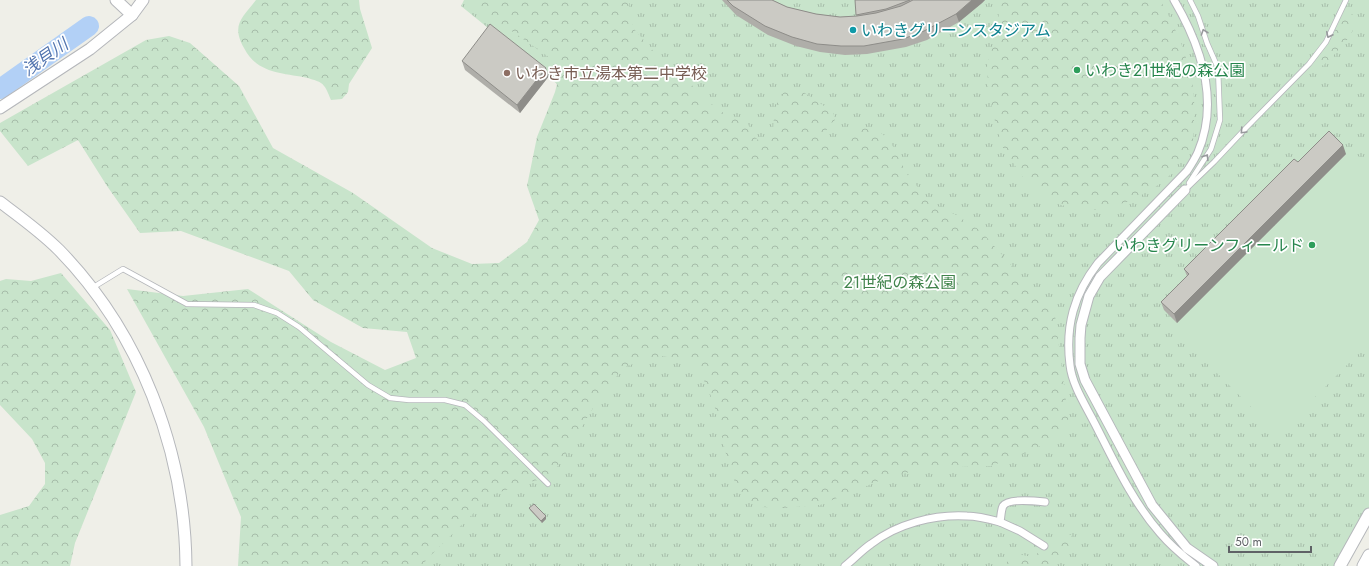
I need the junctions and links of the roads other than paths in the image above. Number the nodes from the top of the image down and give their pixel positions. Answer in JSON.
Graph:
{"nodes":[{"id":1,"x":116,"y":0,"type":"edge"},
{"id":2,"x":143,"y":0,"type":"edge"},
{"id":3,"x":1174,"y":0,"type":"edge"},
{"id":4,"x":1190,"y":0,"type":"edge"},
{"id":5,"x":1346,"y":0,"type":"edge"},
{"id":6,"x":132,"y":15,"type":"junction"},
{"id":7,"x":0,"y":108,"type":"edge"},
{"id":8,"x":1185,"y":190,"type":"junction"},
{"id":9,"x":0,"y":202,"type":"edge"},
{"id":10,"x":92,"y":288,"type":"junction"},
{"id":11,"x":548,"y":484,"type":"dead end"},
{"id":12,"x":1045,"y":502,"type":"dead end"},
{"id":13,"x":1369,"y":514,"type":"edge"},
{"id":14,"x":1000,"y":522,"type":"junction"},
{"id":15,"x":1044,"y":546,"type":"dead end"},
{"id":16,"x":1369,"y":555,"type":"edge"},
{"id":17,"x":186,"y":566,"type":"edge"},
{"id":18,"x":845,"y":566,"type":"edge"},
{"id":19,"x":1196,"y":566,"type":"edge"},
{"id":20,"x":1213,"y":566,"type":"edge"},
{"id":21,"x":1340,"y":566,"type":"edge"},
{"id":22,"x":1363,"y":566,"type":"edge"}],
"edges":[{"from":1,"to":6,"type":"street"},
{"from":2,"to":6,"type":"street"},
{"from":3,"to":19,"type":"street"},
{"from":8,"to":4,"type":"lane","one_way":true},
{"from":5,"to":8,"type":"lane","one_way":true},
{"from":6,"to":7,"type":"street"},
{"from":8,"to":20,"type":"street"},
{"from":9,"to":10,"type":"street"},
{"from":10,"to":11,"type":"lane"},
{"from":10,"to":17,"type":"street"},
{"from":12,"to":14,"type":"street"},
{"from":13,"to":21,"type":"street"},
{"from":14,"to":15,"type":"street"},
{"from":14,"to":18,"type":"street"},
{"from":16,"to":22,"type":"street"}]}
